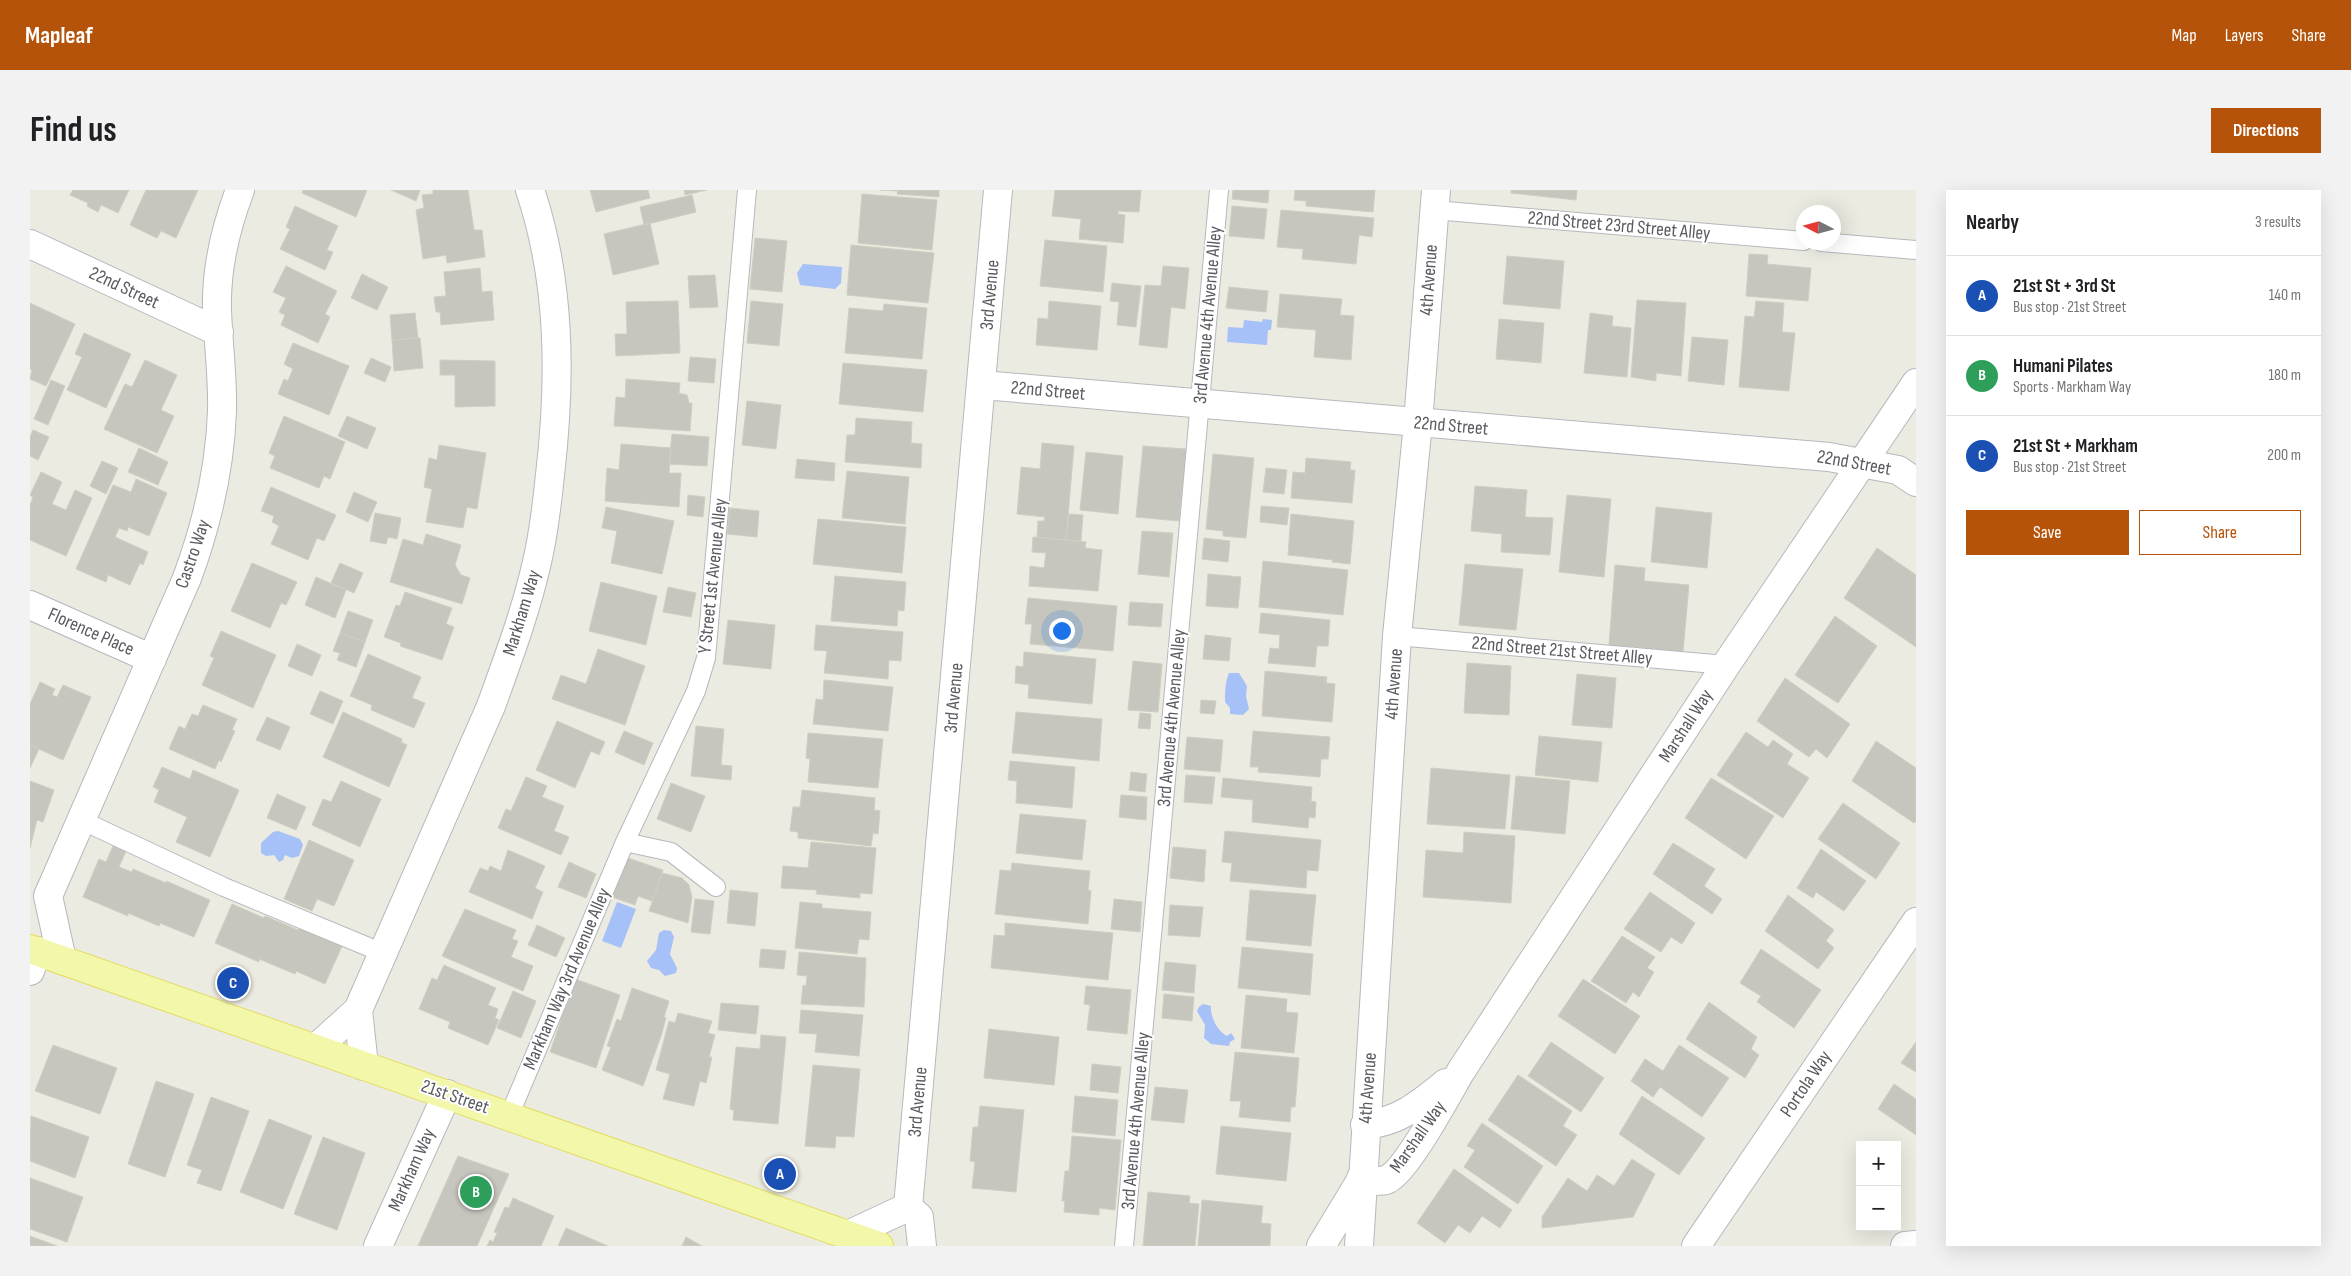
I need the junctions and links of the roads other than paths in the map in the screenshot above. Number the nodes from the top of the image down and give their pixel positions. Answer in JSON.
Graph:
{"nodes":[{"id":1,"x":240,"y":190,"type":"edge"},
{"id":2,"x":530,"y":190,"type":"edge"},
{"id":3,"x":747,"y":190,"type":"edge"},
{"id":4,"x":998,"y":190,"type":"edge"},
{"id":5,"x":1219,"y":190,"type":"edge"},
{"id":6,"x":1435,"y":200,"type":"edge"},
{"id":7,"x":1796,"y":240,"type":"edge"},
{"id":8,"x":30,"y":244,"type":"edge"},
{"id":9,"x":1841,"y":244,"type":"edge"},
{"id":10,"x":1916,"y":250,"type":"edge"},
{"id":11,"x":218,"y":332,"type":"junction"},
{"id":12,"x":1916,"y":383,"type":"edge"},
{"id":13,"x":982,"y":385,"type":"junction"},
{"id":14,"x":1200,"y":404,"type":"junction"},
{"id":15,"x":1418,"y":423,"type":"junction"},
{"id":16,"x":1862,"y":463,"type":"junction"},
{"id":17,"x":1916,"y":482,"type":"edge"},
{"id":18,"x":30,"y":605,"type":"edge"},
{"id":19,"x":1397,"y":636,"type":"junction"},
{"id":20,"x":152,"y":659,"type":"junction"},
{"id":21,"x":1726,"y":665,"type":"junction"},
{"id":22,"x":81,"y":820,"type":"junction"},
{"id":23,"x":625,"y":842,"type":"junction"},
{"id":24,"x":716,"y":887,"type":"dead end"},
{"id":25,"x":39,"y":903,"type":"edge"},
{"id":26,"x":1916,"y":922,"type":"edge"},
{"id":27,"x":383,"y":954,"type":"junction"},
{"id":28,"x":32,"y":957,"type":"edge"},
{"id":29,"x":62,"y":960,"type":"junction"},
{"id":30,"x":358,"y":1010,"type":"junction"},
{"id":31,"x":316,"y":1048,"type":"junction"},
{"id":32,"x":364,"y":1066,"type":"junction"},
{"id":33,"x":1461,"y":1071,"type":"junction"},
{"id":34,"x":447,"y":1094,"type":"junction"},
{"id":35,"x":509,"y":1116,"type":"junction"},
{"id":36,"x":1366,"y":1125,"type":"junction"},
{"id":37,"x":1361,"y":1178,"type":"junction"},
{"id":38,"x":908,"y":1206,"type":"junction"},
{"id":39,"x":848,"y":1235,"type":"junction"},
{"id":40,"x":1916,"y":1245,"type":"edge"},
{"id":41,"x":378,"y":1246,"type":"edge"},
{"id":42,"x":879,"y":1246,"type":"edge"},
{"id":43,"x":922,"y":1246,"type":"edge"},
{"id":44,"x":1124,"y":1246,"type":"edge"},
{"id":45,"x":1321,"y":1246,"type":"edge"},
{"id":46,"x":1358,"y":1246,"type":"edge"},
{"id":47,"x":1696,"y":1246,"type":"edge"},
{"id":48,"x":1904,"y":1246,"type":"edge"}],
"edges":[{"from":1,"to":11,"type":"street","name":"Castro Way"},
{"from":2,"to":27,"type":"street","name":"Markham Way"},
{"from":3,"to":23,"type":"lane","name":"Y Street 1st Avenue Alley"},
{"from":4,"to":13,"type":"street","name":"3rd Avenue"},
{"from":5,"to":14,"type":"lane","name":"3rd Avenue 4th Avenue Alley"},
{"from":6,"to":7,"type":"lane","name":"22nd Street 23rd Street Alley"},
{"from":6,"to":15,"type":"street","name":"4th Avenue"},
{"from":8,"to":11,"type":"street","name":"22nd Street"},
{"from":9,"to":10,"type":"lane"},
{"from":11,"to":20,"type":"street","name":"Castro Way"},
{"from":12,"to":16,"type":"street","name":"Marshall Way"},
{"from":13,"to":14,"type":"street","name":"22nd Street"},
{"from":13,"to":38,"type":"street","name":"3rd Avenue"},
{"from":14,"to":15,"type":"street","name":"22nd Street"},
{"from":14,"to":44,"type":"lane","name":"3rd Avenue 4th Avenue Alley"},
{"from":15,"to":16,"type":"street","name":"22nd Street"},
{"from":15,"to":19,"type":"street","name":"4th Avenue"},
{"from":16,"to":17,"type":"street","name":"22nd Street"},
{"from":16,"to":21,"type":"street","name":"Marshall Way"},
{"from":18,"to":20,"type":"street","name":"Florence Place"},
{"from":19,"to":21,"type":"lane","name":"22nd Street 21st Street Alley"},
{"from":19,"to":36,"type":"street","name":"4th Avenue"},
{"from":20,"to":22,"type":"street","name":"Castro Way"},
{"from":21,"to":33,"type":"street","name":"Marshall Way"},
{"from":22,"to":25,"type":"street","name":"Castro Way"},
{"from":22,"to":27,"type":"lane"},
{"from":23,"to":24,"type":"lane"},
{"from":23,"to":35,"type":"lane","name":"Markham Way 3rd Avenue Alley"},
{"from":25,"to":29,"type":"street"},
{"from":26,"to":47,"type":"street","name":"Portola Way"},
{"from":27,"to":30,"type":"street","name":"Markham Way"},
{"from":28,"to":29,"type":"main road","name":"21st Street"},
{"from":29,"to":31,"type":"main road","name":"21st Street"},
{"from":30,"to":31,"type":"street","name":"Markham Way"},
{"from":30,"to":32,"type":"street"},
{"from":31,"to":32,"type":"main road","name":"21st Street"},
{"from":32,"to":34,"type":"main road","name":"21st Street"},
{"from":33,"to":36,"type":"street","name":"Marshall Way"},
{"from":33,"to":37,"type":"street","name":"Marshall Way"},
{"from":34,"to":35,"type":"main road","name":"21st Street"},
{"from":34,"to":41,"type":"street","name":"Markham Way"},
{"from":35,"to":39,"type":"main road","name":"21st Street"},
{"from":36,"to":37,"type":"street","name":"4th Avenue"},
{"from":37,"to":45,"type":"street","name":"4th Avenue"},
{"from":37,"to":46,"type":"street","name":"4th Avenue"},
{"from":38,"to":39,"type":"street"},
{"from":38,"to":43,"type":"street"},
{"from":39,"to":42,"type":"main road","name":"21st Street"},
{"from":40,"to":48,"type":"street"}]}
